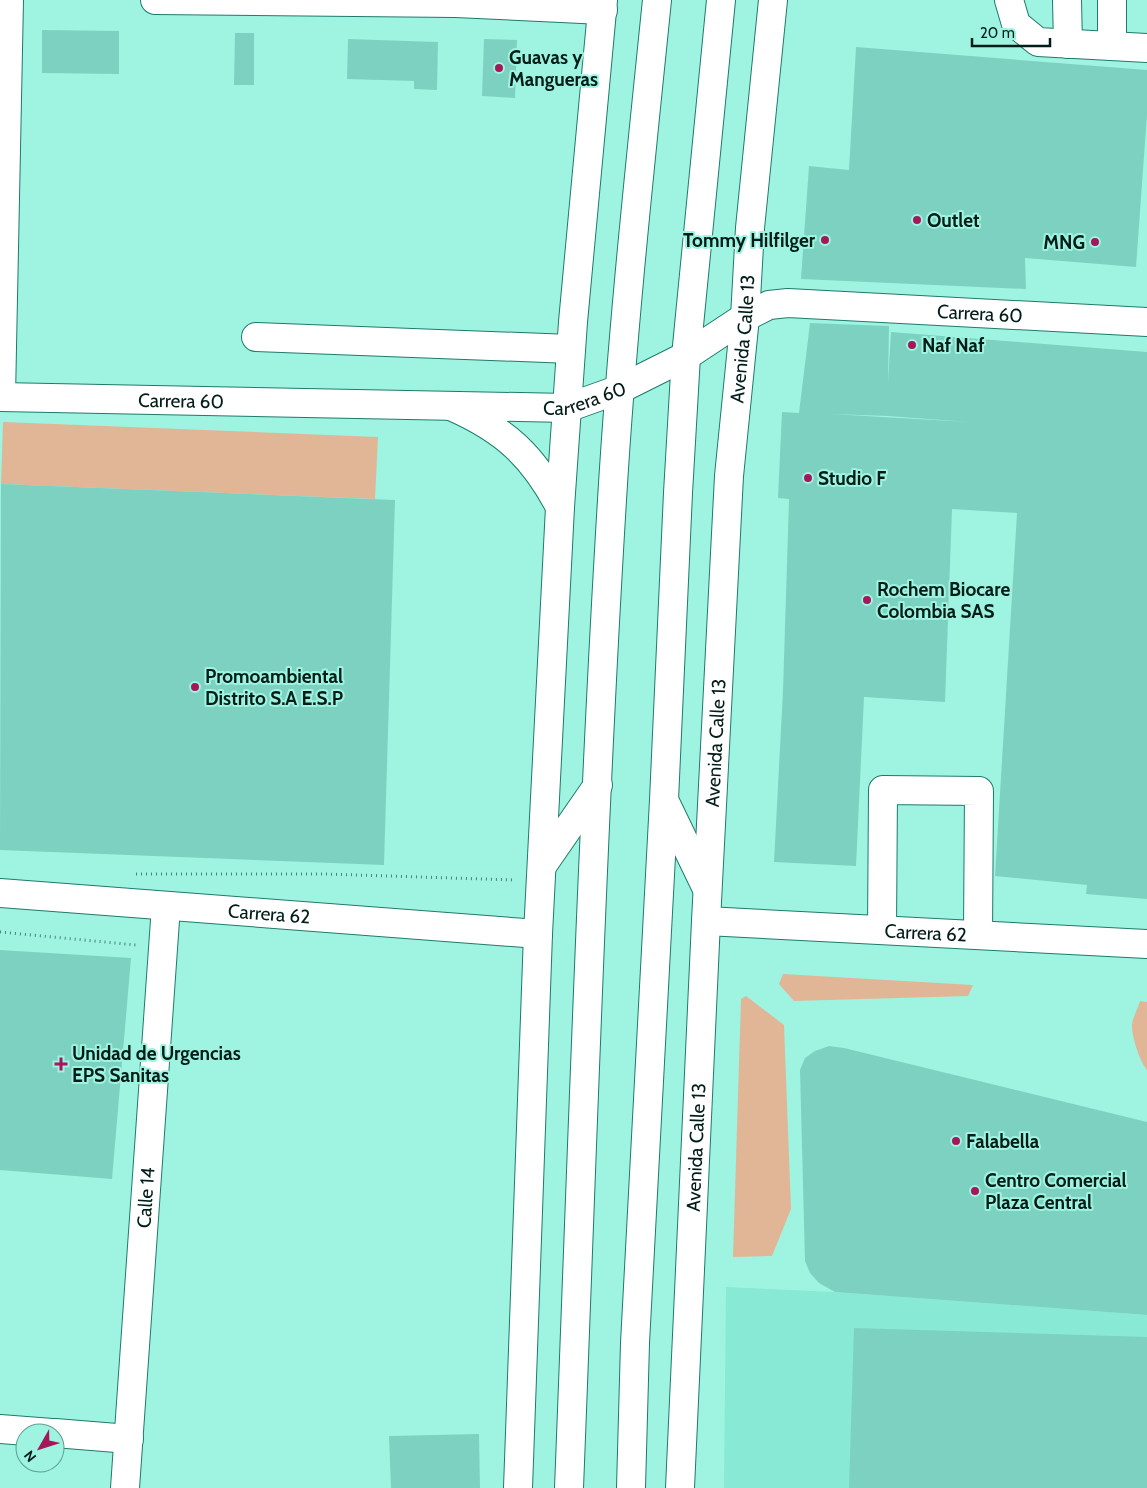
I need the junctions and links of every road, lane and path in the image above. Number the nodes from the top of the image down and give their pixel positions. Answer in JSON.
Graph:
{"nodes":[{"id":1,"x":9,"y":0,"type":"edge"},
{"id":2,"x":155,"y":0,"type":"edge"},
{"id":3,"x":657,"y":0,"type":"edge"},
{"id":4,"x":721,"y":0,"type":"edge"},
{"id":5,"x":773,"y":0,"type":"edge"},
{"id":6,"x":1009,"y":0,"type":"edge"},
{"id":7,"x":1067,"y":0,"type":"edge"},
{"id":8,"x":1112,"y":0,"type":"edge"},
{"id":9,"x":456,"y":2,"type":"edge"},
{"id":10,"x":603,"y":5,"type":"edge"},
{"id":11,"x":1068,"y":44,"type":"junction"},
{"id":12,"x":1112,"y":46,"type":"junction"},
{"id":13,"x":1147,"y":48,"type":"edge"},
{"id":14,"x":745,"y":317,"type":"junction"},
{"id":15,"x":1147,"y":322,"type":"edge"},
{"id":16,"x":256,"y":337,"type":"dead end"},
{"id":17,"x":571,"y":348,"type":"junction"},
{"id":18,"x":686,"y":356,"type":"junction"},
{"id":19,"x":620,"y":389,"type":"junction"},
{"id":20,"x":1,"y":397,"type":"edge"},
{"id":21,"x":453,"y":407,"type":"junction"},
{"id":22,"x":567,"y":408,"type":"junction"},
{"id":23,"x":560,"y":507,"type":"junction"},
{"id":24,"x":598,"y":784,"type":"junction"},
{"id":25,"x":664,"y":800,"type":"junction"},
{"id":26,"x":542,"y":866,"type":"junction"},
{"id":27,"x":128,"y":874,"type":"dead end"},
{"id":28,"x":518,"y":880,"type":"dead end"},
{"id":29,"x":708,"y":891,"type":"junction"},
{"id":30,"x":0,"y":893,"type":"edge"},
{"id":31,"x":166,"y":906,"type":"junction"},
{"id":32,"x":706,"y":920,"type":"junction"},
{"id":33,"x":882,"y":930,"type":"junction"},
{"id":34,"x":0,"y":932,"type":"edge"},
{"id":35,"x":538,"y":934,"type":"junction"},
{"id":36,"x":978,"y":935,"type":"junction"},
{"id":37,"x":1147,"y":944,"type":"edge"},
{"id":38,"x":162,"y":949,"type":"junction"},
{"id":39,"x":0,"y":1429,"type":"edge"},
{"id":40,"x":15,"y":1430,"type":"edge"},
{"id":41,"x":65,"y":1434,"type":"edge"},
{"id":42,"x":129,"y":1439,"type":"junction"},
{"id":43,"x":125,"y":1488,"type":"edge"},
{"id":44,"x":518,"y":1488,"type":"edge"},
{"id":45,"x":569,"y":1488,"type":"edge"},
{"id":46,"x":631,"y":1488,"type":"edge"},
{"id":47,"x":680,"y":1488,"type":"edge"}],
"edges":[{"from":1,"to":20,"type":"main road"},
{"from":2,"to":9,"type":"main road"},
{"from":3,"to":19,"type":"main road"},
{"from":4,"to":18,"type":"main road"},
{"from":5,"to":14,"type":"main road","name":"Avenida Calle 13"},
{"from":6,"to":11,"type":"main road"},
{"from":7,"to":11,"type":"main road"},
{"from":8,"to":12,"type":"main road"},
{"from":9,"to":10,"type":"main road"},
{"from":10,"to":17,"type":"main road"},
{"from":11,"to":12,"type":"main road"},
{"from":12,"to":13,"type":"main road"},
{"from":14,"to":15,"type":"main road","name":"Carrera 60"},
{"from":14,"to":18,"type":"main road","name":"Carrera 60"},
{"from":14,"to":29,"type":"main road","name":"Avenida Calle 13"},
{"from":16,"to":17,"type":"main road"},
{"from":17,"to":22,"type":"main road"},
{"from":18,"to":19,"type":"main road","name":"Carrera 60"},
{"from":18,"to":25,"type":"main road"},
{"from":19,"to":22,"type":"main road","name":"Carrera 60"},
{"from":19,"to":24,"type":"main road"},
{"from":20,"to":21,"type":"main road","name":"Carrera 60"},
{"from":21,"to":22,"type":"main road","name":"Carrera 60"},
{"from":21,"to":23,"type":"main road"},
{"from":22,"to":23,"type":"main road"},
{"from":23,"to":26,"type":"main road"},
{"from":24,"to":26,"type":"main road"},
{"from":24,"to":45,"type":"main road"},
{"from":25,"to":29,"type":"main road"},
{"from":25,"to":46,"type":"main road"},
{"from":26,"to":35,"type":"main road"},
{"from":27,"to":28,"type":"path"},
{"from":29,"to":32,"type":"main road","name":"Avenida Calle 13"},
{"from":30,"to":31,"type":"main road","name":"Carrera 62"},
{"from":31,"to":35,"type":"main road","name":"Carrera 62"},
{"from":31,"to":38,"type":"main road","name":"Calle 14"},
{"from":32,"to":33,"type":"main road","name":"Carrera 62"},
{"from":32,"to":47,"type":"main road","name":"Avenida Calle 13"},
{"from":33,"to":36,"type":"main road","name":"Carrera 62"},
{"from":33,"to":36,"type":"main road"},
{"from":34,"to":38,"type":"path"},
{"from":35,"to":44,"type":"main road"},
{"from":36,"to":37,"type":"main road","name":"Carrera 62"},
{"from":38,"to":42,"type":"main road","name":"Calle 14"},
{"from":39,"to":40,"type":"main road"},
{"from":41,"to":42,"type":"main road"},
{"from":42,"to":43,"type":"main road","name":"Calle 14"}]}
